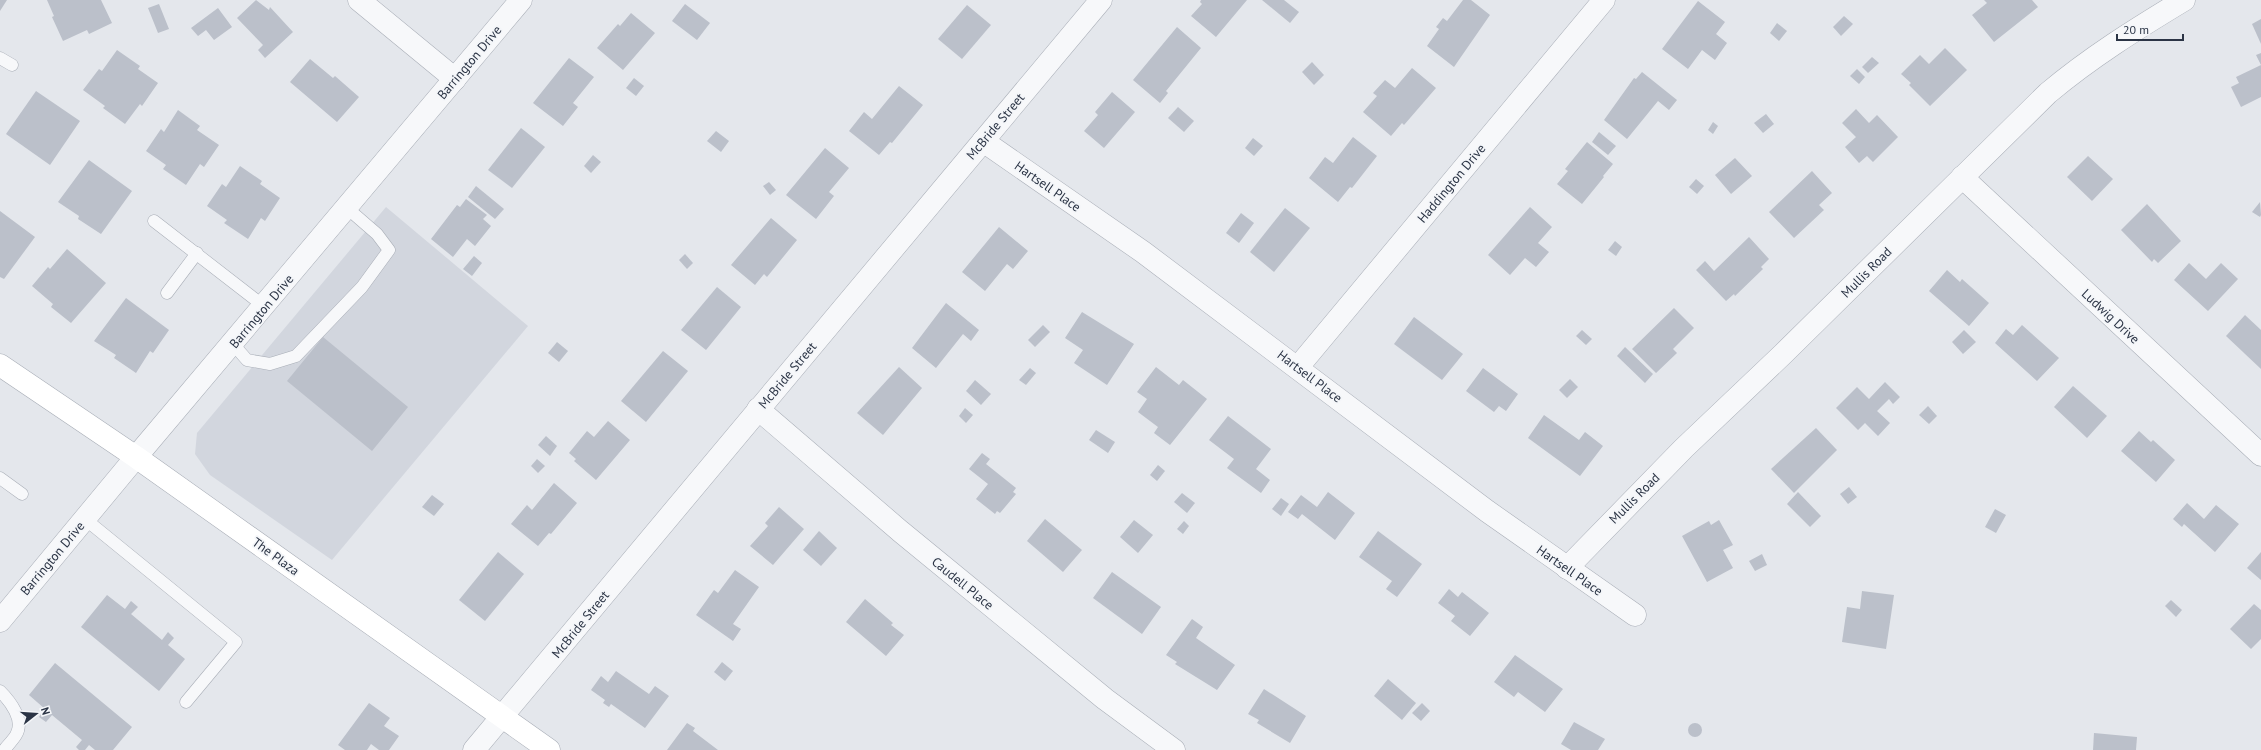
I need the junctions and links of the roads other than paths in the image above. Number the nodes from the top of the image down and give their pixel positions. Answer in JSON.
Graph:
{"nodes":[{"id":1,"x":359,"y":0,"type":"edge"},
{"id":2,"x":521,"y":0,"type":"edge"},
{"id":3,"x":1100,"y":0,"type":"edge"},
{"id":4,"x":1604,"y":0,"type":"edge"},
{"id":5,"x":2184,"y":0,"type":"edge"},
{"id":6,"x":0,"y":58,"type":"edge"},
{"id":7,"x":12,"y":65,"type":"dead end"},
{"id":8,"x":455,"y":79,"type":"junction"},
{"id":9,"x":983,"y":141,"type":"junction"},
{"id":10,"x":1962,"y":177,"type":"junction"},
{"id":11,"x":347,"y":208,"type":"junction"},
{"id":12,"x":154,"y":221,"type":"dead end"},
{"id":13,"x":197,"y":253,"type":"junction"},
{"id":14,"x":167,"y":293,"type":"dead end"},
{"id":15,"x":264,"y":307,"type":"junction"},
{"id":16,"x":232,"y":344,"type":"junction"},
{"id":17,"x":0,"y":365,"type":"edge"},
{"id":18,"x":1298,"y":367,"type":"junction"},
{"id":19,"x":758,"y":409,"type":"junction"},
{"id":20,"x":2261,"y":456,"type":"edge"},
{"id":21,"x":136,"y":457,"type":"junction"},
{"id":22,"x":0,"y":478,"type":"edge"},
{"id":23,"x":22,"y":494,"type":"dead end"},
{"id":24,"x":85,"y":519,"type":"junction"},
{"id":25,"x":1567,"y":568,"type":"junction"},
{"id":26,"x":1635,"y":615,"type":"dead end"},
{"id":27,"x":0,"y":620,"type":"edge"},
{"id":28,"x":0,"y":690,"type":"edge"},
{"id":29,"x":186,"y":702,"type":"dead end"},
{"id":30,"x":502,"y":717,"type":"junction"},
{"id":31,"x":4,"y":750,"type":"edge"},
{"id":32,"x":474,"y":750,"type":"edge"},
{"id":33,"x":549,"y":750,"type":"edge"},
{"id":34,"x":1174,"y":750,"type":"edge"}],
"edges":[{"from":1,"to":8,"type":"street"},
{"from":2,"to":8,"type":"street","name":"Barrington Drive"},
{"from":3,"to":9,"type":"street","name":"McBride Street"},
{"from":4,"to":18,"type":"street","name":"Haddington Drive"},
{"from":5,"to":10,"type":"street","name":"Mullis Road"},
{"from":6,"to":7,"type":"lane"},
{"from":8,"to":11,"type":"street","name":"Barrington Drive"},
{"from":9,"to":18,"type":"street","name":"Hartsell Place"},
{"from":9,"to":19,"type":"street","name":"McBride Street"},
{"from":10,"to":20,"type":"street","name":"Ludwig Drive"},
{"from":10,"to":25,"type":"street","name":"Mullis Road"},
{"from":11,"to":15,"type":"street","name":"Barrington Drive"},
{"from":11,"to":16,"type":"lane"},
{"from":12,"to":13,"type":"lane"},
{"from":13,"to":14,"type":"lane"},
{"from":13,"to":15,"type":"lane"},
{"from":15,"to":16,"type":"street","name":"Barrington Drive"},
{"from":16,"to":21,"type":"street","name":"Barrington Drive"},
{"from":17,"to":21,"type":"main road","name":"The Plaza"},
{"from":18,"to":25,"type":"street","name":"Hartsell Place"},
{"from":19,"to":30,"type":"street","name":"McBride Street"},
{"from":19,"to":34,"type":"street","name":"Caudell Place"},
{"from":21,"to":24,"type":"street","name":"Barrington Drive"},
{"from":21,"to":30,"type":"main road","name":"The Plaza"},
{"from":22,"to":23,"type":"lane"},
{"from":24,"to":27,"type":"street","name":"Barrington Drive"},
{"from":24,"to":29,"type":"lane"},
{"from":25,"to":26,"type":"street","name":"Hartsell Place"},
{"from":28,"to":31,"type":"lane"},
{"from":30,"to":32,"type":"street","name":"McBride Street"},
{"from":30,"to":33,"type":"main road","name":"The Plaza"}]}
